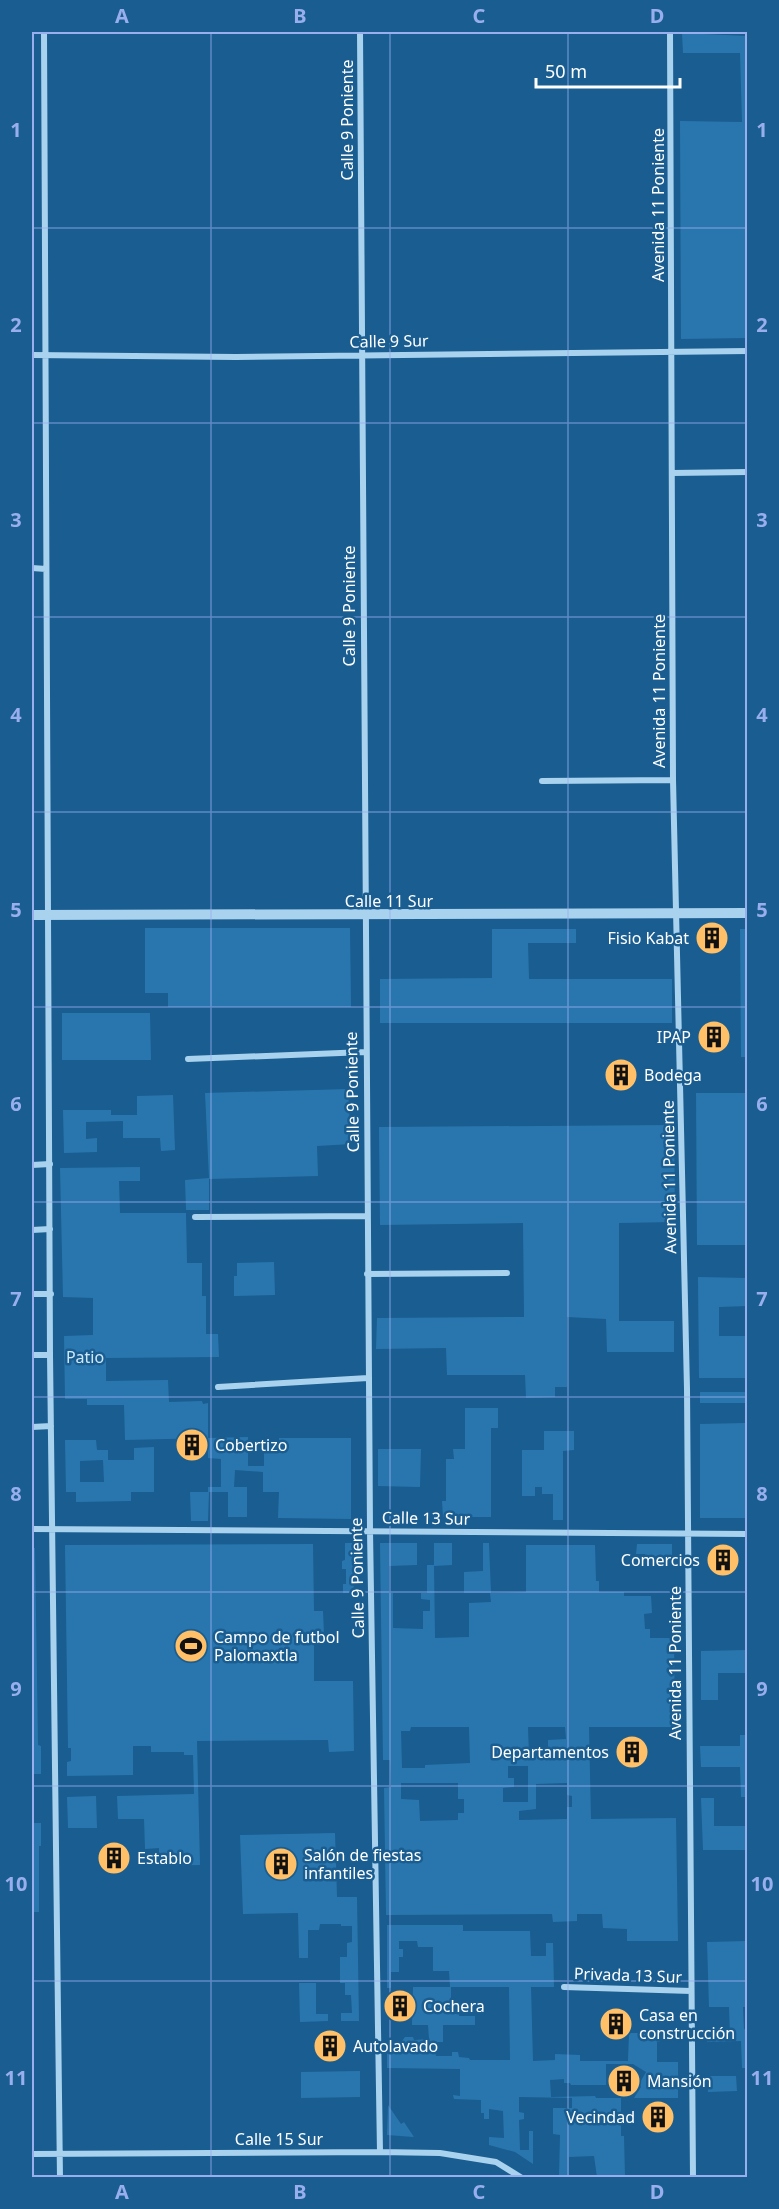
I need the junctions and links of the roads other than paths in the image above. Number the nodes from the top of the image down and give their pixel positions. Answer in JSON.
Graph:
{"nodes":[{"id":1,"x":44,"y":32,"type":"edge"},
{"id":2,"x":360,"y":32,"type":"edge"},
{"id":3,"x":670,"y":32,"type":"edge"},
{"id":4,"x":747,"y":351,"type":"edge"},
{"id":5,"x":672,"y":352,"type":"junction"},
{"id":6,"x":32,"y":355,"type":"edge"},
{"id":7,"x":45,"y":355,"type":"junction"},
{"id":8,"x":361,"y":355,"type":"junction"},
{"id":9,"x":747,"y":472,"type":"edge"},
{"id":10,"x":672,"y":473,"type":"junction"},
{"id":11,"x":32,"y":568,"type":"edge"},
{"id":12,"x":46,"y":569,"type":"junction"},
{"id":13,"x":673,"y":780,"type":"junction"},
{"id":14,"x":542,"y":781,"type":"dead end"},
{"id":15,"x":677,"y":913,"type":"junction"},
{"id":16,"x":747,"y":913,"type":"edge"},
{"id":17,"x":32,"y":915,"type":"edge"},
{"id":18,"x":48,"y":916,"type":"junction"},
{"id":19,"x":364,"y":916,"type":"junction"},
{"id":20,"x":365,"y":1052,"type":"junction"},
{"id":21,"x":188,"y":1059,"type":"dead end"},
{"id":22,"x":32,"y":1164,"type":"edge"},
{"id":23,"x":50,"y":1164,"type":"junction"},
{"id":24,"x":367,"y":1216,"type":"junction"},
{"id":25,"x":195,"y":1218,"type":"dead end"},
{"id":26,"x":50,"y":1229,"type":"junction"},
{"id":27,"x":32,"y":1230,"type":"edge"},
{"id":28,"x":507,"y":1273,"type":"dead end"},
{"id":29,"x":367,"y":1274,"type":"junction"},
{"id":30,"x":32,"y":1294,"type":"edge"},
{"id":31,"x":51,"y":1294,"type":"junction"},
{"id":32,"x":32,"y":1355,"type":"edge"},
{"id":33,"x":50,"y":1355,"type":"junction"},
{"id":34,"x":368,"y":1378,"type":"junction"},
{"id":35,"x":218,"y":1387,"type":"dead end"},
{"id":36,"x":32,"y":1426,"type":"edge"},
{"id":37,"x":51,"y":1426,"type":"junction"},
{"id":38,"x":32,"y":1529,"type":"edge"},
{"id":39,"x":52,"y":1529,"type":"junction"},
{"id":40,"x":370,"y":1531,"type":"junction"},
{"id":41,"x":688,"y":1534,"type":"junction"},
{"id":42,"x":747,"y":1534,"type":"edge"},
{"id":43,"x":564,"y":1987,"type":"dead end"},
{"id":44,"x":691,"y":1991,"type":"junction"},
{"id":45,"x":380,"y":2152,"type":"junction"},
{"id":46,"x":32,"y":2154,"type":"edge"},
{"id":47,"x":61,"y":2154,"type":"junction"},
{"id":48,"x":60,"y":2178,"type":"edge"},
{"id":49,"x":522,"y":2178,"type":"edge"},
{"id":50,"x":693,"y":2178,"type":"edge"}],
"edges":[{"from":1,"to":7,"type":"street"},
{"from":2,"to":8,"type":"street","name":"Calle 9 Poniente"},
{"from":3,"to":5,"type":"street","name":"Avenida 11 Poniente"},
{"from":4,"to":5,"type":"street","name":"Calle 9 Sur"},
{"from":5,"to":8,"type":"street","name":"Calle 9 Sur"},
{"from":5,"to":10,"type":"street","name":"Avenida 11 Poniente"},
{"from":6,"to":7,"type":"street","name":"Calle 9 Sur"},
{"from":7,"to":8,"type":"street","name":"Calle 9 Sur"},
{"from":7,"to":12,"type":"street"},
{"from":8,"to":19,"type":"street","name":"Calle 9 Poniente"},
{"from":9,"to":10,"type":"street"},
{"from":10,"to":13,"type":"street","name":"Avenida 11 Poniente"},
{"from":11,"to":12,"type":"street"},
{"from":12,"to":18,"type":"street"},
{"from":13,"to":14,"type":"street"},
{"from":13,"to":15,"type":"street","name":"Avenida 11 Poniente"},
{"from":15,"to":16,"type":"street","name":"Calle 11 Sur"},
{"from":15,"to":19,"type":"street","name":"Calle 11 Sur"},
{"from":15,"to":41,"type":"street","name":"Avenida 11 Poniente"},
{"from":17,"to":18,"type":"street","name":"Calle 11 Sur"},
{"from":18,"to":19,"type":"street","name":"Calle 11 Sur"},
{"from":18,"to":23,"type":"street"},
{"from":19,"to":20,"type":"street","name":"Calle 9 Poniente"},
{"from":20,"to":21,"type":"street"},
{"from":20,"to":24,"type":"street","name":"Calle 9 Poniente"},
{"from":22,"to":23,"type":"street"},
{"from":23,"to":26,"type":"street"},
{"from":24,"to":25,"type":"street"},
{"from":24,"to":29,"type":"street","name":"Calle 9 Poniente"},
{"from":26,"to":27,"type":"street"},
{"from":26,"to":31,"type":"street"},
{"from":28,"to":29,"type":"street"},
{"from":29,"to":34,"type":"street","name":"Calle 9 Poniente"},
{"from":30,"to":31,"type":"street"},
{"from":31,"to":33,"type":"street"},
{"from":32,"to":33,"type":"street"},
{"from":33,"to":37,"type":"street"},
{"from":34,"to":35,"type":"street"},
{"from":34,"to":40,"type":"street","name":"Calle 9 Poniente"},
{"from":36,"to":37,"type":"street"},
{"from":37,"to":39,"type":"street"},
{"from":38,"to":39,"type":"street","name":"Calle 13 Sur"},
{"from":39,"to":40,"type":"street","name":"Calle 13 Sur"},
{"from":39,"to":47,"type":"street"},
{"from":40,"to":41,"type":"street","name":"Calle 13 Sur"},
{"from":40,"to":45,"type":"street","name":"Calle 9 Poniente"},
{"from":41,"to":42,"type":"street","name":"Calle 13 Sur"},
{"from":41,"to":44,"type":"street","name":"Avenida 11 Poniente"},
{"from":43,"to":44,"type":"street","name":"Privada 13 Sur"},
{"from":44,"to":50,"type":"street","name":"Avenida 11 Poniente"},
{"from":45,"to":47,"type":"street","name":"Calle 15 Sur"},
{"from":45,"to":49,"type":"street","name":"Calle 15 Sur"},
{"from":46,"to":47,"type":"street","name":"Calle 15 Sur"},
{"from":47,"to":48,"type":"street"}]}
